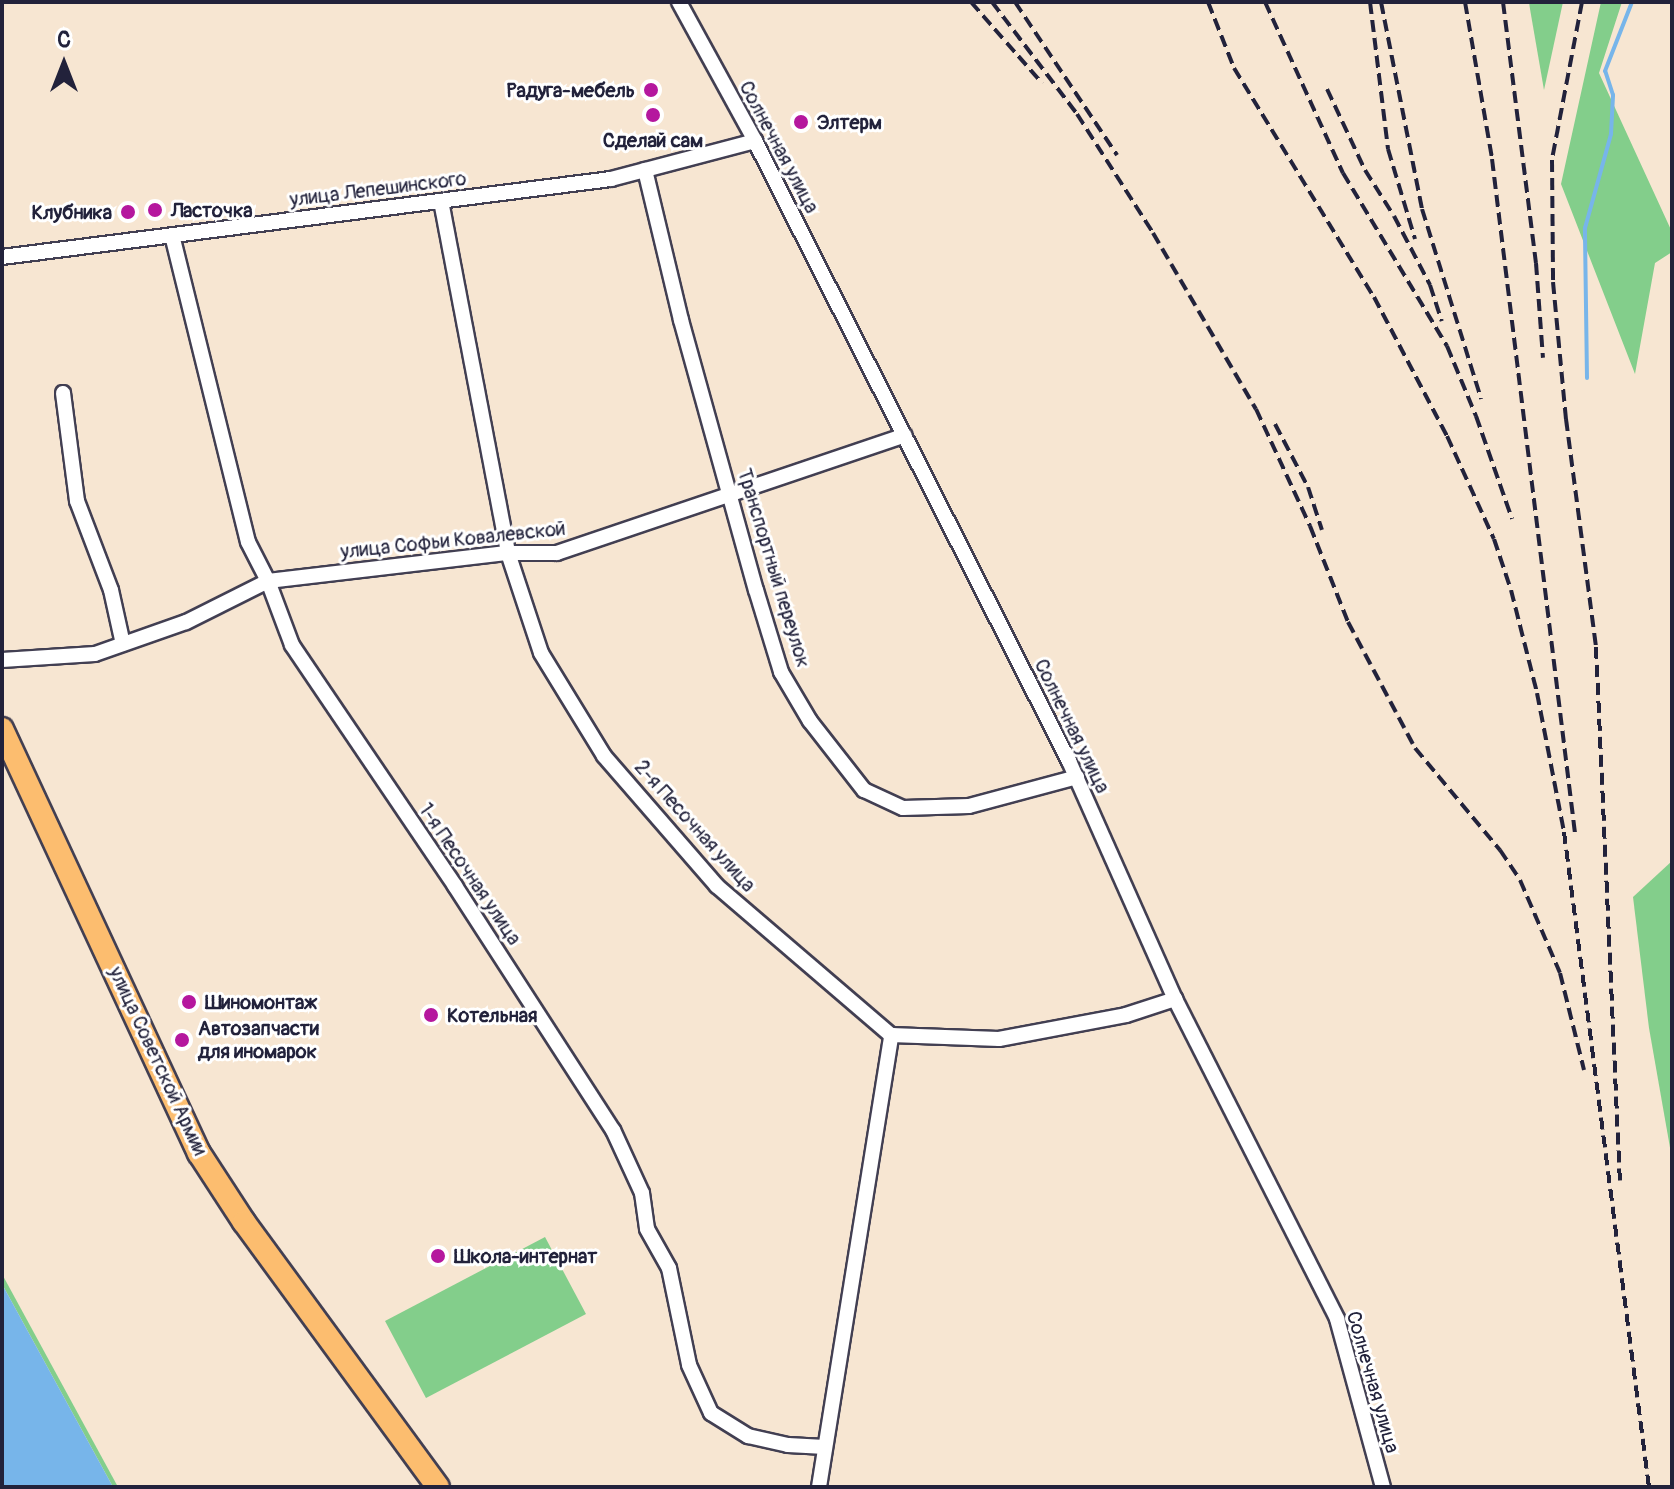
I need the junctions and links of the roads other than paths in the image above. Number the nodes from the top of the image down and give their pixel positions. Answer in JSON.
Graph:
{"nodes":[{"id":1,"x":679,"y":2,"type":"edge"},
{"id":2,"x":755,"y":141,"type":"junction"},
{"id":3,"x":645,"y":170,"type":"junction"},
{"id":4,"x":441,"y":201,"type":"junction"},
{"id":5,"x":172,"y":235,"type":"junction"},
{"id":6,"x":2,"y":257,"type":"edge"},
{"id":7,"x":63,"y":393,"type":"dead end"},
{"id":8,"x":905,"y":435,"type":"junction"},
{"id":9,"x":730,"y":495,"type":"junction"},
{"id":10,"x":508,"y":553,"type":"junction"},
{"id":11,"x":268,"y":581,"type":"junction"},
{"id":12,"x":123,"y":644,"type":"junction"},
{"id":13,"x":2,"y":660,"type":"edge"},
{"id":14,"x":2,"y":729,"type":"edge"},
{"id":15,"x":1077,"y":777,"type":"junction"},
{"id":16,"x":1175,"y":999,"type":"junction"},
{"id":17,"x":891,"y":1035,"type":"junction"},
{"id":18,"x":825,"y":1447,"type":"junction"},
{"id":19,"x":438,"y":1487,"type":"edge"},
{"id":20,"x":819,"y":1487,"type":"edge"},
{"id":21,"x":1383,"y":1487,"type":"edge"}],
"edges":[{"from":1,"to":2,"type":"street","name":"Солнечная улица"},
{"from":2,"to":3,"type":"street","name":"улица Лепешинского"},
{"from":2,"to":8,"type":"street","name":"Солнечная улица"},
{"from":3,"to":4,"type":"street","name":"улица Лепешинского"},
{"from":3,"to":9,"type":"street","name":"Транспортный переулок"},
{"from":4,"to":5,"type":"street","name":"улица Лепешинского"},
{"from":4,"to":10,"type":"street","name":"2-я Песочная улица"},
{"from":5,"to":6,"type":"street","name":"улица Лепешинского"},
{"from":5,"to":11,"type":"street","name":"1-я Песочная улица"},
{"from":7,"to":12,"type":"street"},
{"from":8,"to":9,"type":"street","name":"улица Софьи Ковалевской"},
{"from":8,"to":15,"type":"street","name":"Солнечная улица"},
{"from":9,"to":10,"type":"street","name":"улица Софьи Ковалевской"},
{"from":9,"to":15,"type":"street","name":"Транспортный переулок"},
{"from":10,"to":11,"type":"street","name":"улица Софьи Ковалевской"},
{"from":10,"to":17,"type":"street","name":"2-я Песочная улица"},
{"from":11,"to":12,"type":"street","name":"улица Софьи Ковалевской"},
{"from":11,"to":18,"type":"street","name":"1-я Песочная улица"},
{"from":12,"to":13,"type":"street","name":"улица Софьи Ковалевской"},
{"from":14,"to":19,"type":"main road","name":"улица Советской Армии"},
{"from":15,"to":16,"type":"street","name":"Солнечная улица"},
{"from":16,"to":17,"type":"street"},
{"from":16,"to":21,"type":"street","name":"Солнечная улица"},
{"from":17,"to":18,"type":"street"},
{"from":18,"to":20,"type":"street"}]}
